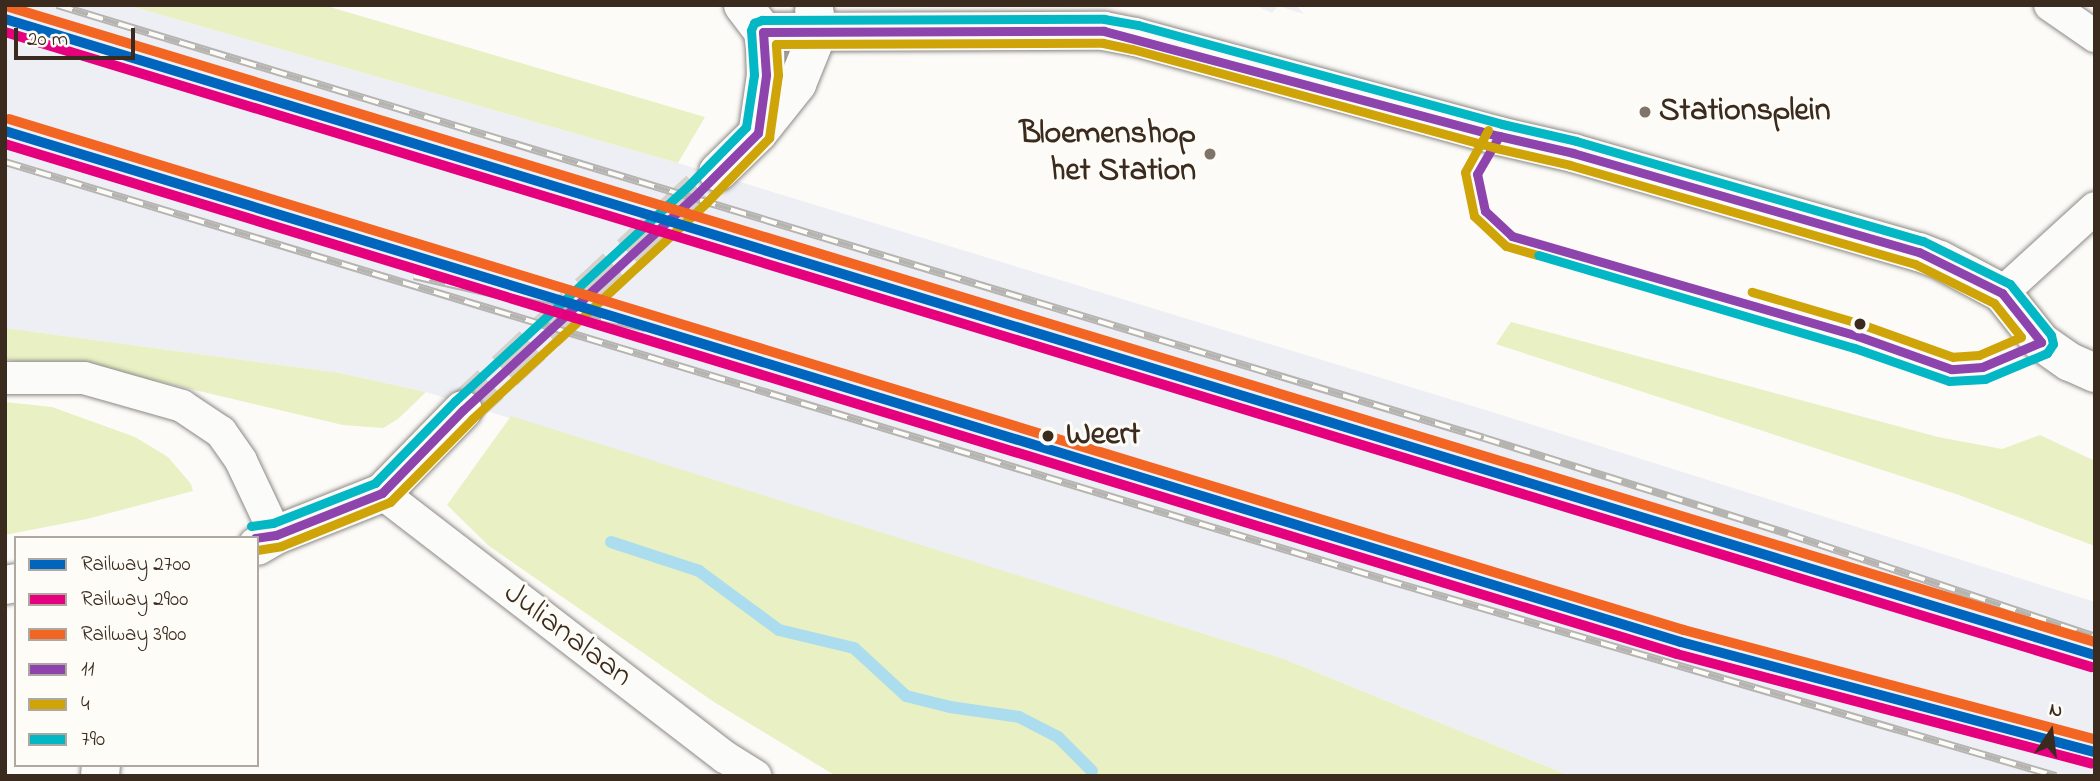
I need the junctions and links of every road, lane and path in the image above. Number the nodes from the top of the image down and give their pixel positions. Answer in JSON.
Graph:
{"nodes":[{"id":1,"x":2050,"y":5,"type":"edge"},
{"id":2,"x":753,"y":19,"type":"edge"},
{"id":3,"x":815,"y":19,"type":"edge"},
{"id":4,"x":2095,"y":36,"type":"edge"},
{"id":5,"x":758,"y":132,"type":"junction"},
{"id":6,"x":718,"y":172,"type":"tunnel mouth"},
{"id":7,"x":2095,"y":208,"type":"edge"},
{"id":8,"x":2003,"y":293,"type":"junction"},
{"id":9,"x":2095,"y":373,"type":"edge"},
{"id":10,"x":5,"y":378,"type":"edge"},
{"id":11,"x":463,"y":410,"type":"tunnel mouth"},
{"id":12,"x":382,"y":493,"type":"junction"},
{"id":13,"x":262,"y":540,"type":"edge"},
{"id":14,"x":755,"y":776,"type":"edge"}],
"edges":[{"from":1,"to":4,"type":"street"},
{"from":2,"to":3,"type":"street"},
{"from":2,"to":5,"type":"street"},
{"from":3,"to":5,"type":"street"},
{"from":3,"to":8,"type":"street"},
{"from":5,"to":6,"type":"street"},
{"from":7,"to":8,"type":"street"},
{"from":8,"to":9,"type":"street"},
{"from":10,"to":13,"type":"street"},
{"from":11,"to":12,"type":"street"},
{"from":12,"to":13,"type":"street"},
{"from":12,"to":14,"type":"street","name":"Julianalaan"}]}
